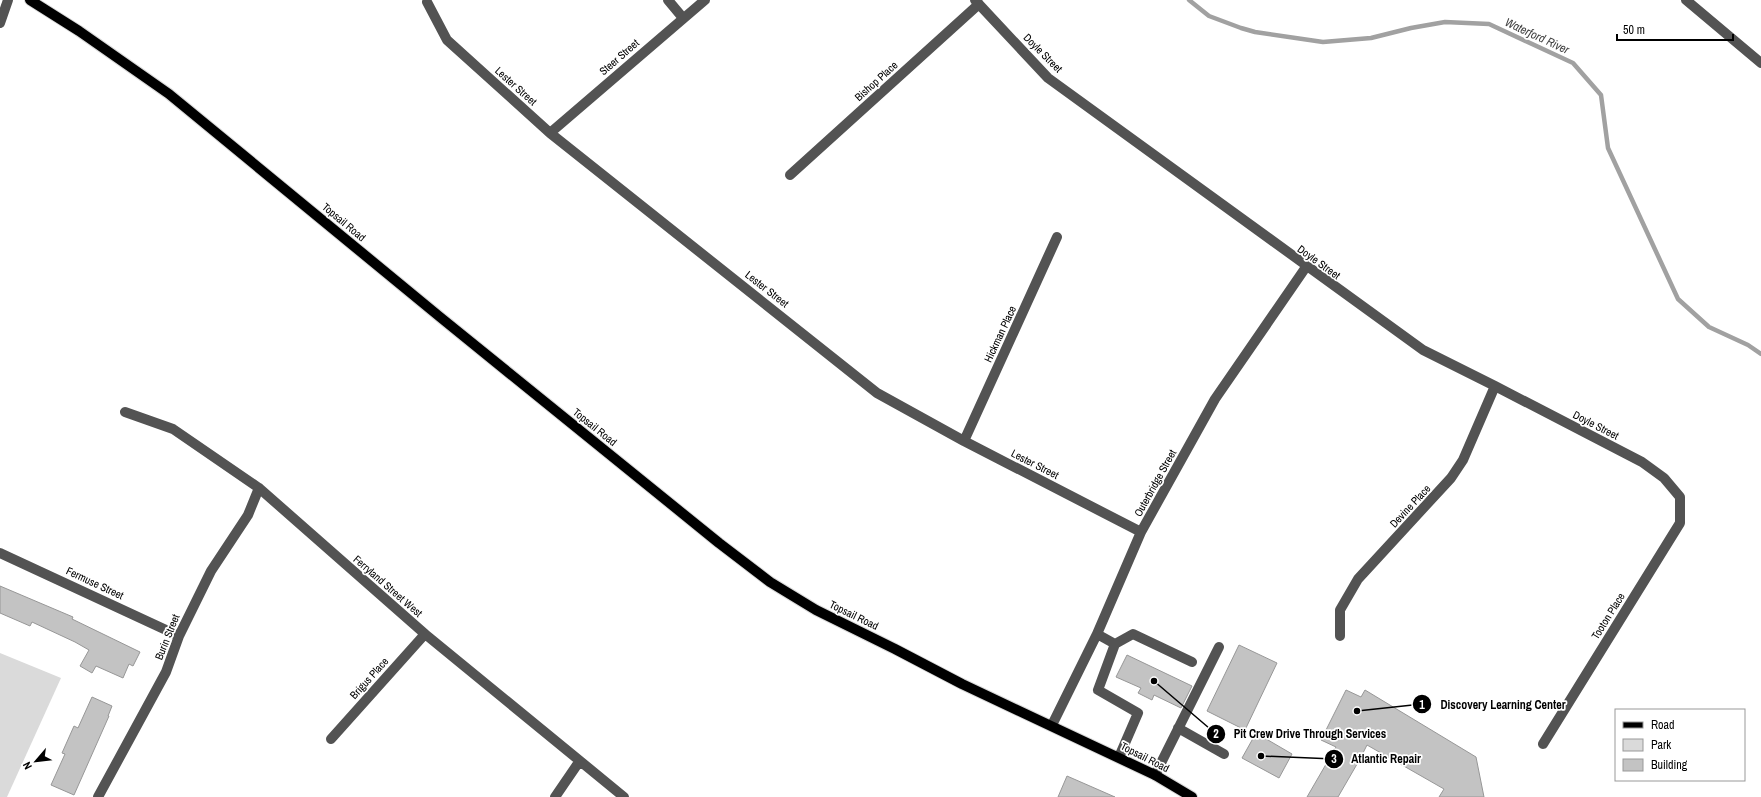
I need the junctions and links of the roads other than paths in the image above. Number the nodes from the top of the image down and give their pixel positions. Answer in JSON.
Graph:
{"nodes":[{"id":1,"x":8,"y":0,"type":"edge"},
{"id":2,"x":30,"y":0,"type":"edge"},
{"id":3,"x":668,"y":0,"type":"edge"},
{"id":4,"x":705,"y":0,"type":"edge"},
{"id":5,"x":1686,"y":0,"type":"edge"},
{"id":6,"x":427,"y":2,"type":"dead end"},
{"id":7,"x":977,"y":2,"type":"edge"},
{"id":8,"x":683,"y":18,"type":"junction"},
{"id":9,"x":0,"y":23,"type":"edge"},
{"id":10,"x":1761,"y":63,"type":"edge"},
{"id":11,"x":550,"y":133,"type":"junction"},
{"id":12,"x":790,"y":176,"type":"dead end"},
{"id":13,"x":1057,"y":237,"type":"dead end"},
{"id":14,"x":1306,"y":267,"type":"junction"},
{"id":15,"x":1495,"y":386,"type":"junction"},
{"id":16,"x":125,"y":412,"type":"dead end"},
{"id":17,"x":964,"y":441,"type":"junction"},
{"id":18,"x":259,"y":488,"type":"junction"},
{"id":19,"x":1680,"y":497,"type":"joint"},
{"id":20,"x":1141,"y":532,"type":"junction"},
{"id":21,"x":0,"y":553,"type":"edge"},
{"id":22,"x":425,"y":634,"type":"junction"},
{"id":23,"x":1097,"y":634,"type":"junction"},
{"id":24,"x":179,"y":636,"type":"junction"},
{"id":25,"x":1340,"y":636,"type":"dead end"},
{"id":26,"x":1115,"y":644,"type":"junction"},
{"id":27,"x":1219,"y":647,"type":"dead end"},
{"id":28,"x":1192,"y":662,"type":"dead end"},
{"id":29,"x":1052,"y":725,"type":"junction"},
{"id":30,"x":1178,"y":728,"type":"junction"},
{"id":31,"x":331,"y":739,"type":"dead end"},
{"id":32,"x":1543,"y":744,"type":"dead end"},
{"id":33,"x":1224,"y":754,"type":"dead end"},
{"id":34,"x":1119,"y":757,"type":"junction"},
{"id":35,"x":579,"y":762,"type":"junction"},
{"id":36,"x":1155,"y":775,"type":"junction"},
{"id":37,"x":98,"y":797,"type":"edge"},
{"id":38,"x":555,"y":797,"type":"edge"},
{"id":39,"x":624,"y":797,"type":"edge"},
{"id":40,"x":1192,"y":797,"type":"edge"}],
"edges":[{"from":1,"to":9,"type":"street"},
{"from":2,"to":29,"type":"main road","name":"Topsail Road"},
{"from":3,"to":8,"type":"street"},
{"from":4,"to":8,"type":"street","name":"Steer Street"},
{"from":5,"to":10,"type":"street"},
{"from":6,"to":11,"type":"street","name":"Lester Street"},
{"from":7,"to":12,"type":"street","name":"Bishop Place"},
{"from":7,"to":14,"type":"street","name":"Doyle Street"},
{"from":8,"to":11,"type":"street","name":"Steer Street"},
{"from":11,"to":17,"type":"street","name":"Lester Street"},
{"from":13,"to":17,"type":"street","name":"Hickman Place"},
{"from":14,"to":15,"type":"street","name":"Doyle Street"},
{"from":14,"to":20,"type":"street","name":"Outerbridge Street"},
{"from":15,"to":19,"type":"street","name":"Doyle Street"},
{"from":15,"to":25,"type":"street","name":"Devine Place"},
{"from":16,"to":18,"type":"street","name":"Ferryland Street West"},
{"from":17,"to":20,"type":"street","name":"Lester Street"},
{"from":18,"to":22,"type":"street","name":"Ferryland Street West"},
{"from":18,"to":24,"type":"street","name":"Burin Street"},
{"from":19,"to":32,"type":"street","name":"Tooton Place"},
{"from":20,"to":23,"type":"street","name":"Outerbridge Street"},
{"from":21,"to":24,"type":"street","name":"Fermuse Street"},
{"from":22,"to":31,"type":"street","name":"Brigus Place"},
{"from":22,"to":35,"type":"street","name":"Ferryland Street West"},
{"from":23,"to":26,"type":"street"},
{"from":23,"to":29,"type":"street","name":"Outerbridge Street"},
{"from":24,"to":37,"type":"street","name":"Burin Street"},
{"from":26,"to":28,"type":"street"},
{"from":26,"to":34,"type":"street"},
{"from":27,"to":30,"type":"street"},
{"from":29,"to":34,"type":"main road","name":"Topsail Road"},
{"from":30,"to":33,"type":"street"},
{"from":30,"to":36,"type":"street"},
{"from":34,"to":36,"type":"main road","name":"Topsail Road"},
{"from":35,"to":38,"type":"street"},
{"from":35,"to":39,"type":"street","name":"Ferryland Street West"},
{"from":36,"to":40,"type":"main road","name":"Topsail Road"}]}
